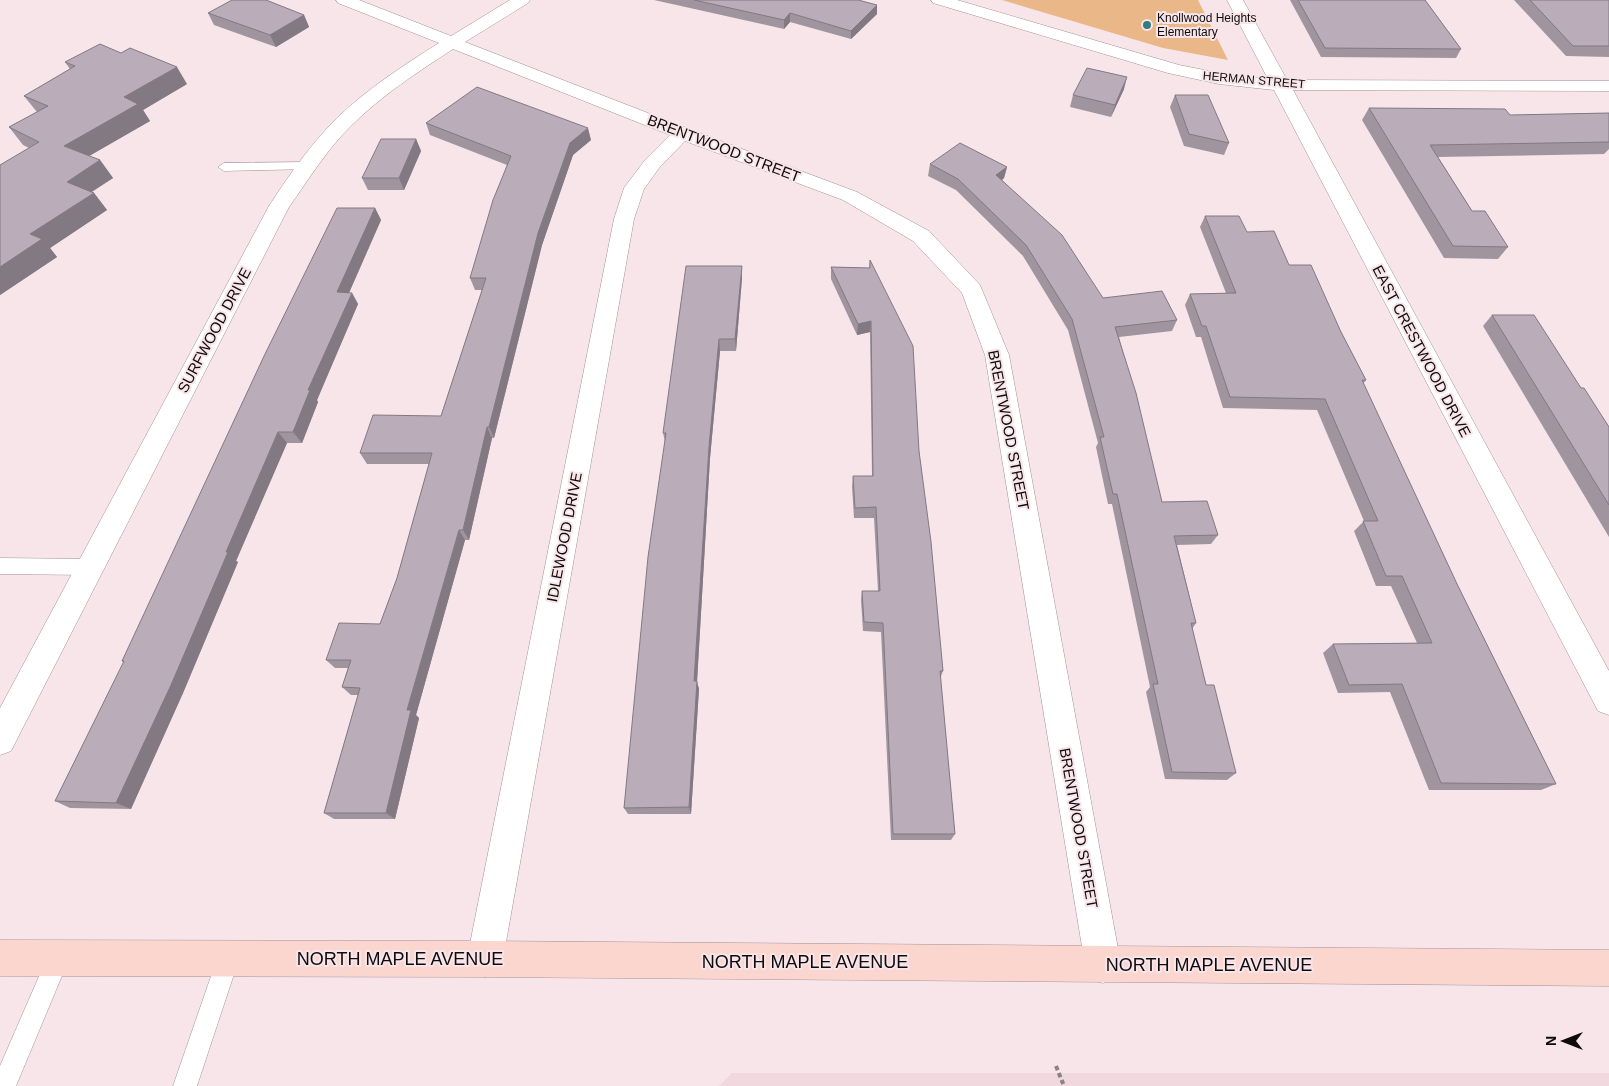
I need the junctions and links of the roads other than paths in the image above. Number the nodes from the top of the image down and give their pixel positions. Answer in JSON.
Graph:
{"nodes":[{"id":1,"x":344,"y":0,"type":"edge"},
{"id":2,"x":522,"y":0,"type":"edge"},
{"id":3,"x":939,"y":0,"type":"edge"},
{"id":4,"x":1235,"y":0,"type":"edge"},
{"id":5,"x":452,"y":43,"type":"junction"},
{"id":6,"x":1279,"y":85,"type":"junction"},
{"id":7,"x":1609,"y":86,"type":"edge"},
{"id":8,"x":682,"y":133,"type":"junction"},
{"id":9,"x":308,"y":166,"type":"junction"},
{"id":10,"x":224,"y":167,"type":"dead end"},
{"id":11,"x":0,"y":566,"type":"edge"},
{"id":12,"x":90,"y":567,"type":"junction"},
{"id":13,"x":1609,"y":701,"type":"edge"},
{"id":14,"x":0,"y":740,"type":"edge"},
{"id":15,"x":0,"y":958,"type":"edge"},
{"id":16,"x":58,"y":959,"type":"junction"},
{"id":17,"x":228,"y":959,"type":"junction"},
{"id":18,"x":485,"y":959,"type":"junction"},
{"id":19,"x":1103,"y":965,"type":"junction"},
{"id":20,"x":1609,"y":968,"type":"edge"},
{"id":21,"x":4,"y":1086,"type":"edge"},
{"id":22,"x":184,"y":1086,"type":"edge"}],
"edges":[{"from":1,"to":5,"type":"street","name":"BRENTWOOD STREET"},
{"from":2,"to":5,"type":"street","name":"SURFWOOD DRIVE"},
{"from":3,"to":6,"type":"street","name":"HERMAN STREET"},
{"from":4,"to":6,"type":"street","name":"EAST CRESTWOOD DRIVE"},
{"from":5,"to":8,"type":"street","name":"BRENTWOOD STREET"},
{"from":5,"to":9,"type":"street","name":"SURFWOOD DRIVE"},
{"from":6,"to":7,"type":"street","name":"HERMAN STREET"},
{"from":6,"to":13,"type":"street","name":"EAST CRESTWOOD DRIVE"},
{"from":8,"to":18,"type":"street","name":"IDLEWOOD DRIVE"},
{"from":8,"to":19,"type":"street","name":"BRENTWOOD STREET"},
{"from":9,"to":10,"type":"lane"},
{"from":9,"to":12,"type":"street","name":"SURFWOOD DRIVE"},
{"from":11,"to":12,"type":"lane"},
{"from":12,"to":14,"type":"street","name":"SURFWOOD DRIVE"},
{"from":15,"to":16,"type":"street","name":"NORTH MAPLE AVENUE"},
{"from":16,"to":17,"type":"street","name":"NORTH MAPLE AVENUE"},
{"from":16,"to":21,"type":"lane"},
{"from":17,"to":18,"type":"street","name":"NORTH MAPLE AVENUE"},
{"from":17,"to":22,"type":"lane"},
{"from":18,"to":19,"type":"street","name":"NORTH MAPLE AVENUE"},
{"from":19,"to":20,"type":"street","name":"NORTH MAPLE AVENUE"}]}
